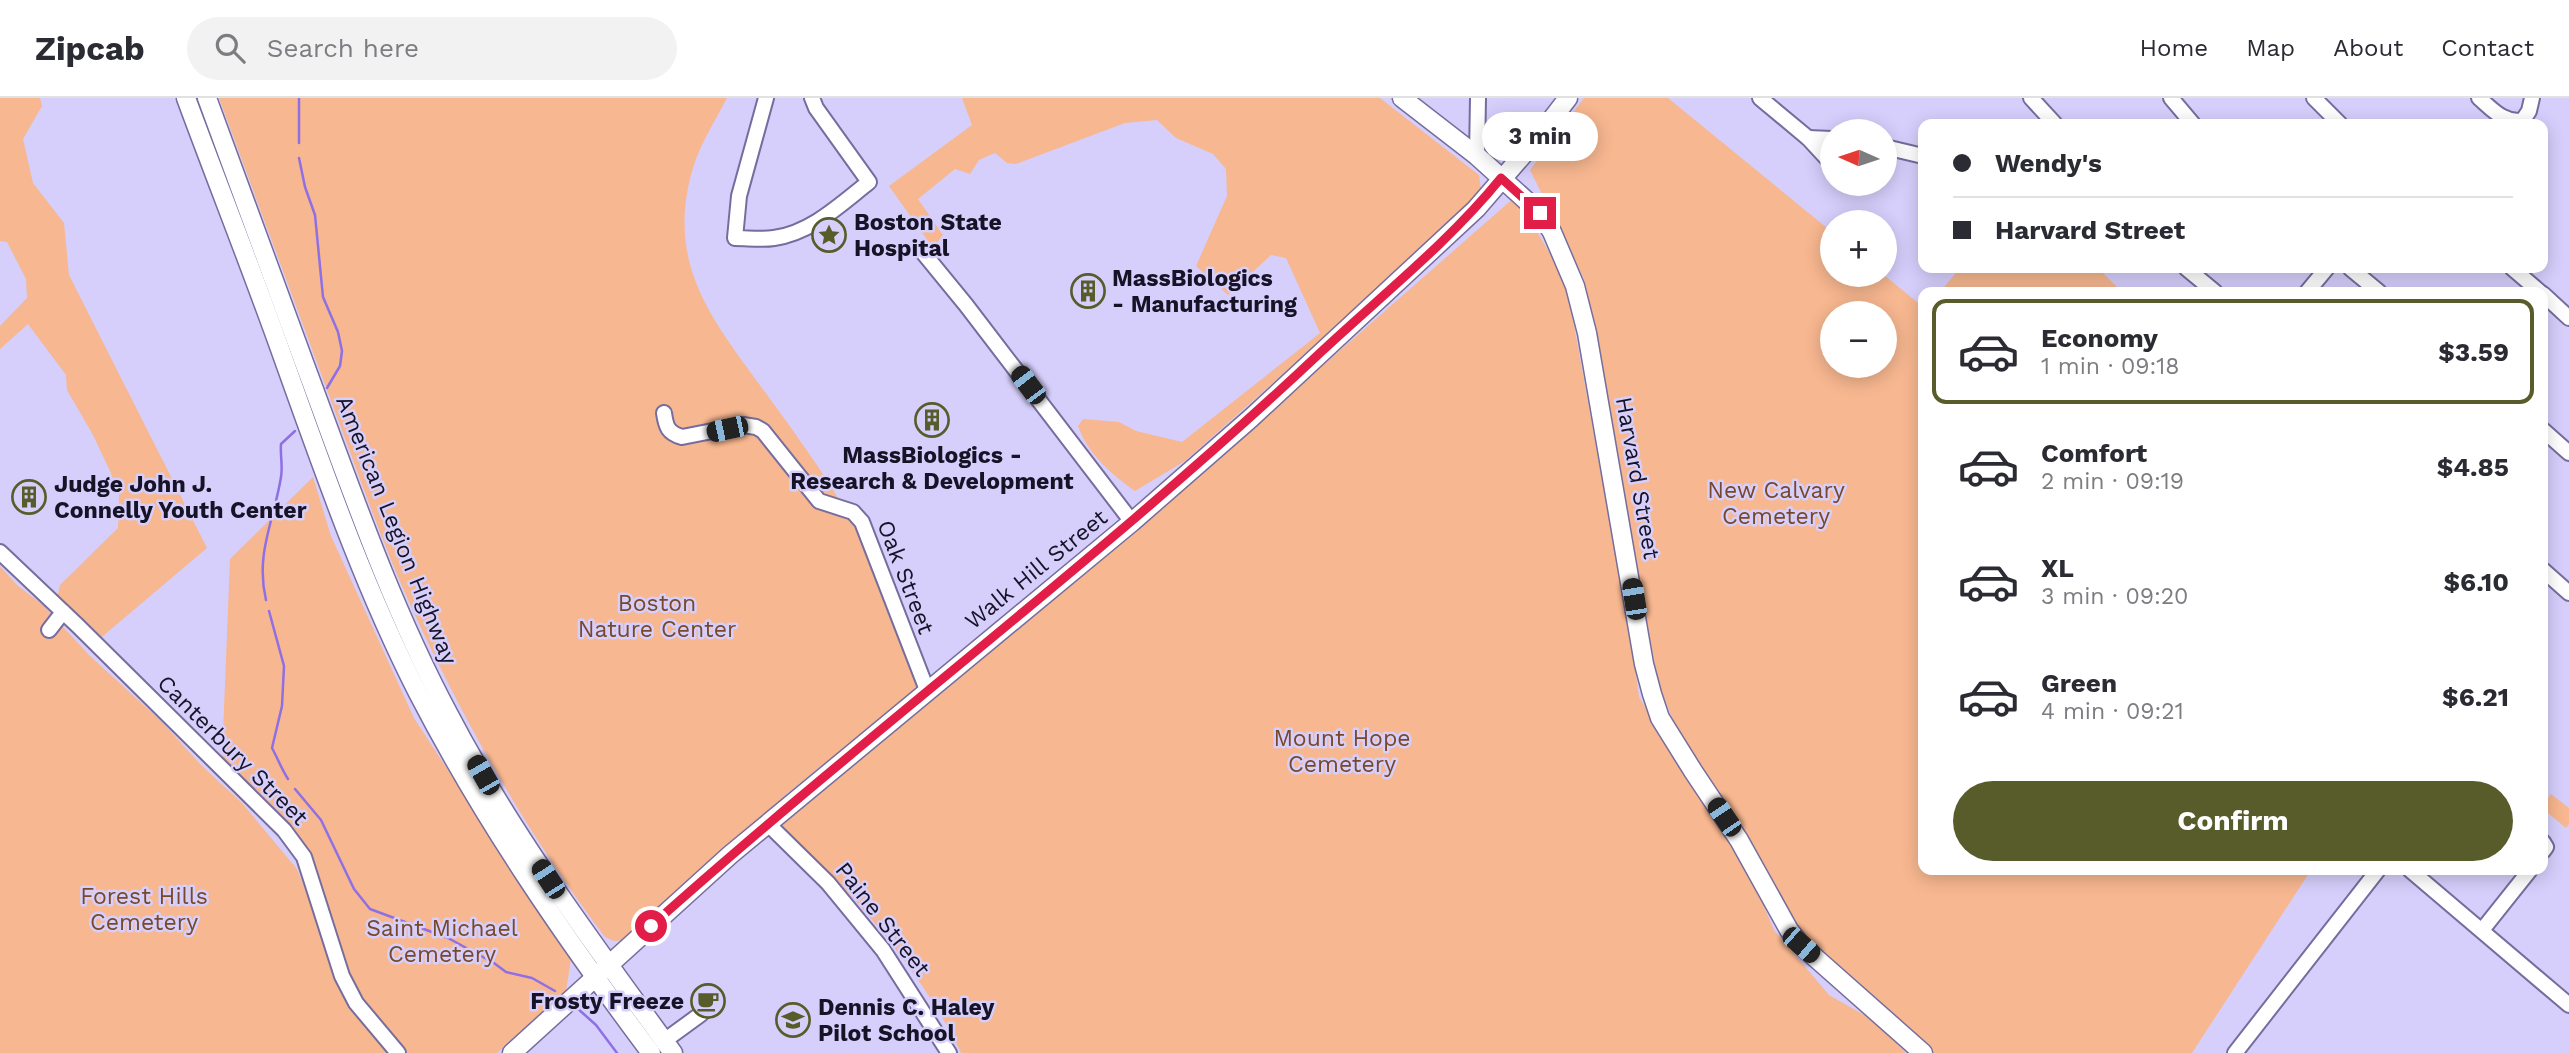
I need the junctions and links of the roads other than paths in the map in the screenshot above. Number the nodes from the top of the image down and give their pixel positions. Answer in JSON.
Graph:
{"nodes":[{"id":1,"x":186,"y":98,"type":"edge"},
{"id":2,"x":207,"y":98,"type":"edge"},
{"id":3,"x":766,"y":98,"type":"edge"},
{"id":4,"x":812,"y":98,"type":"edge"},
{"id":5,"x":1402,"y":98,"type":"edge"},
{"id":6,"x":1478,"y":98,"type":"edge"},
{"id":7,"x":1568,"y":98,"type":"edge"},
{"id":8,"x":1760,"y":98,"type":"edge"},
{"id":9,"x":2031,"y":98,"type":"edge"},
{"id":10,"x":2171,"y":98,"type":"edge"},
{"id":11,"x":2314,"y":98,"type":"edge"},
{"id":12,"x":2479,"y":98,"type":"edge"},
{"id":13,"x":2532,"y":98,"type":"edge"},
{"id":14,"x":2050,"y":119,"type":"edge"},
{"id":15,"x":2189,"y":119,"type":"edge"},
{"id":16,"x":2335,"y":119,"type":"edge"},
{"id":17,"x":2507,"y":119,"type":"edge"},
{"id":18,"x":2523,"y":119,"type":"edge"},
{"id":19,"x":1808,"y":138,"type":"junction"},
{"id":20,"x":1820,"y":138,"type":"edge"},
{"id":21,"x":1820,"y":150,"type":"edge"},
{"id":22,"x":1897,"y":150,"type":"edge"},
{"id":23,"x":1918,"y":155,"type":"edge"},
{"id":24,"x":1477,"y":156,"type":"junction"},
{"id":25,"x":1501,"y":178,"type":"junction"},
{"id":26,"x":921,"y":250,"type":"dead end"},
{"id":27,"x":2192,"y":273,"type":"edge"},
{"id":28,"x":2323,"y":273,"type":"edge"},
{"id":29,"x":2356,"y":273,"type":"edge"},
{"id":30,"x":2518,"y":273,"type":"edge"},
{"id":31,"x":2210,"y":287,"type":"edge"},
{"id":32,"x":2311,"y":287,"type":"edge"},
{"id":33,"x":2373,"y":287,"type":"edge"},
{"id":34,"x":2535,"y":287,"type":"edge"},
{"id":35,"x":2548,"y":299,"type":"edge"},
{"id":36,"x":2569,"y":318,"type":"edge"},
{"id":37,"x":664,"y":413,"type":"dead end"},
{"id":38,"x":2548,"y":434,"type":"edge"},
{"id":39,"x":2569,"y":453,"type":"edge"},
{"id":40,"x":1132,"y":522,"type":"junction"},
{"id":41,"x":0,"y":552,"type":"edge"},
{"id":42,"x":2548,"y":574,"type":"edge"},
{"id":43,"x":2569,"y":593,"type":"edge"},
{"id":44,"x":63,"y":612,"type":"junction"},
{"id":45,"x":49,"y":630,"type":"dead end"},
{"id":46,"x":927,"y":690,"type":"junction"},
{"id":47,"x":768,"y":824,"type":"junction"},
{"id":48,"x":2374,"y":875,"type":"edge"},
{"id":49,"x":2416,"y":875,"type":"edge"},
{"id":50,"x":2526,"y":875,"type":"edge"},
{"id":51,"x":2483,"y":929,"type":"junction"},
{"id":52,"x":609,"y":966,"type":"junction"},
{"id":53,"x":595,"y":978,"type":"junction"},
{"id":54,"x":2569,"y":1005,"type":"edge"},
{"id":55,"x":701,"y":1014,"type":"dead end"},
{"id":56,"x":663,"y":1049,"type":"edge"},
{"id":57,"x":398,"y":1053,"type":"edge"},
{"id":58,"x":512,"y":1053,"type":"edge"},
{"id":59,"x":949,"y":1053,"type":"edge"},
{"id":60,"x":1923,"y":1053,"type":"edge"},
{"id":61,"x":2235,"y":1053,"type":"edge"}],
"edges":[{"from":1,"to":53,"type":"main road","name":"American Legion Highway"},
{"from":2,"to":52,"type":"main road","name":"American Legion Highway"},
{"from":3,"to":4,"type":"street"},
{"from":5,"to":24,"type":"main road","name":"Harvard Street"},
{"from":6,"to":24,"type":"street"},
{"from":7,"to":25,"type":"main road","name":"Walk Hill Street"},
{"from":8,"to":19,"type":"street"},
{"from":9,"to":14,"type":"street"},
{"from":10,"to":15,"type":"street"},
{"from":11,"to":16,"type":"street"},
{"from":12,"to":17,"type":"street"},
{"from":13,"to":18,"type":"street"},
{"from":19,"to":20,"type":"street"},
{"from":19,"to":21,"type":"street"},
{"from":22,"to":23,"type":"street"},
{"from":24,"to":25,"type":"main road","name":"Harvard Street"},
{"from":25,"to":40,"type":"main road","name":"Walk Hill Street"},
{"from":25,"to":60,"type":"main road","name":"Harvard Street"},
{"from":26,"to":40,"type":"street"},
{"from":27,"to":31,"type":"street"},
{"from":28,"to":32,"type":"street"},
{"from":29,"to":33,"type":"street"},
{"from":30,"to":34,"type":"street"},
{"from":35,"to":36,"type":"street"},
{"from":37,"to":46,"type":"street","name":"Oak Street"},
{"from":38,"to":39,"type":"street"},
{"from":40,"to":46,"type":"main road","name":"Walk Hill Street"},
{"from":41,"to":44,"type":"street","name":"Canterbury Street"},
{"from":42,"to":43,"type":"street"},
{"from":44,"to":45,"type":"street"},
{"from":44,"to":57,"type":"street","name":"Canterbury Street"},
{"from":46,"to":47,"type":"main road","name":"Walk Hill Street"},
{"from":47,"to":52,"type":"main road","name":"Walk Hill Street"},
{"from":47,"to":59,"type":"street","name":"Paine Street"},
{"from":48,"to":61,"type":"street"},
{"from":49,"to":51,"type":"street"},
{"from":50,"to":51,"type":"street"},
{"from":51,"to":54,"type":"street"},
{"from":52,"to":53,"type":"main road","name":"Walk Hill Street"},
{"from":52,"to":56,"type":"main road","name":"American Legion Highway"},
{"from":53,"to":56,"type":"main road","name":"American Legion Highway"},
{"from":53,"to":58,"type":"main road","name":"Walk Hill Street"},
{"from":55,"to":56,"type":"street"}]}
